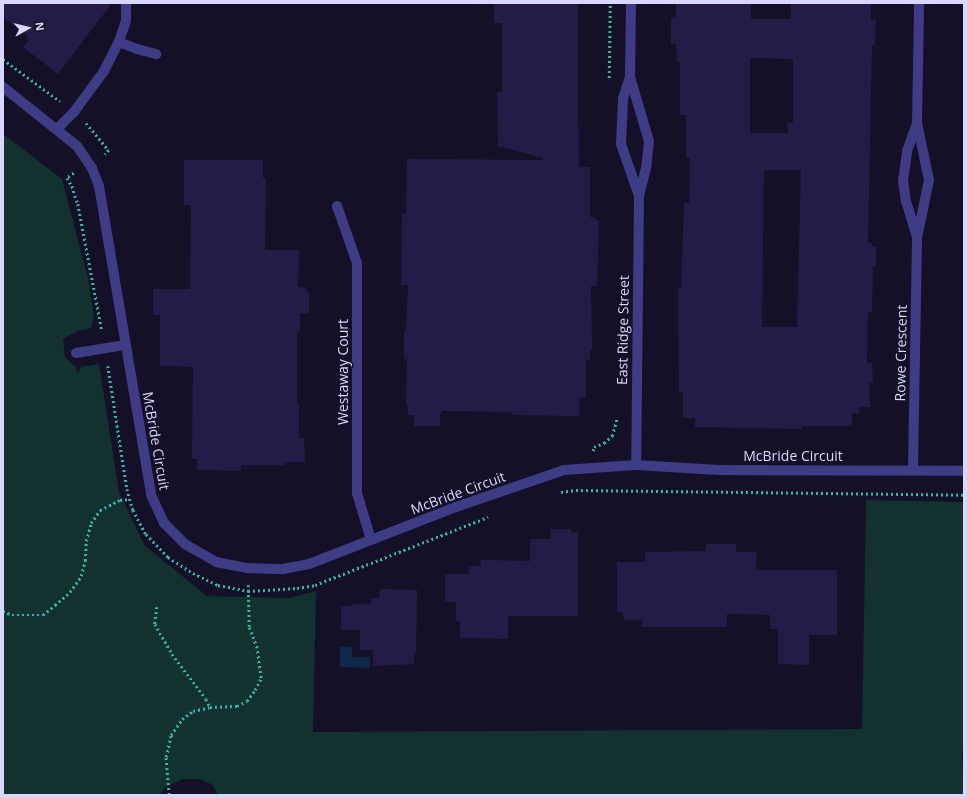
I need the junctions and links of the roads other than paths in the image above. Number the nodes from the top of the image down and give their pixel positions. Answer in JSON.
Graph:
{"nodes":[{"id":1,"x":126,"y":3,"type":"edge"},
{"id":2,"x":631,"y":3,"type":"edge"},
{"id":3,"x":919,"y":3,"type":"edge"},
{"id":4,"x":119,"y":42,"type":"junction"},
{"id":5,"x":156,"y":54,"type":"dead end"},
{"id":6,"x":630,"y":77,"type":"junction"},
{"id":7,"x":3,"y":87,"type":"edge"},
{"id":8,"x":917,"y":123,"type":"junction"},
{"id":9,"x":57,"y":129,"type":"junction"},
{"id":10,"x":639,"y":196,"type":"junction"},
{"id":11,"x":337,"y":206,"type":"dead end"},
{"id":12,"x":917,"y":238,"type":"junction"},
{"id":13,"x":125,"y":345,"type":"junction"},
{"id":14,"x":76,"y":353,"type":"dead end"},
{"id":15,"x":636,"y":465,"type":"junction"},
{"id":16,"x":914,"y":469,"type":"junction"},
{"id":17,"x":964,"y":471,"type":"edge"},
{"id":18,"x":372,"y":540,"type":"junction"}],
"edges":[{"from":1,"to":4,"type":"street"},
{"from":2,"to":6,"type":"street","name":"East Ridge Street"},
{"from":3,"to":8,"type":"street","name":"Rowe Crescent"},
{"from":4,"to":5,"type":"street"},
{"from":4,"to":9,"type":"street"},
{"from":6,"to":10,"type":"street","name":"East Ridge Street"},
{"from":6,"to":10,"type":"street","name":"East Ridge Street"},
{"from":7,"to":9,"type":"street","name":"McBride Circuit"},
{"from":8,"to":12,"type":"street","name":"Rowe Crescent"},
{"from":8,"to":12,"type":"street","name":"Rowe Crescent"},
{"from":9,"to":13,"type":"street","name":"McBride Circuit"},
{"from":10,"to":15,"type":"street","name":"East Ridge Street"},
{"from":11,"to":18,"type":"street","name":"Westaway Court"},
{"from":12,"to":16,"type":"street","name":"Rowe Crescent"},
{"from":13,"to":14,"type":"street"},
{"from":13,"to":18,"type":"street","name":"McBride Circuit"},
{"from":15,"to":16,"type":"street","name":"McBride Circuit"},
{"from":15,"to":18,"type":"street","name":"McBride Circuit"},
{"from":16,"to":17,"type":"street","name":"McBride Circuit"}]}
